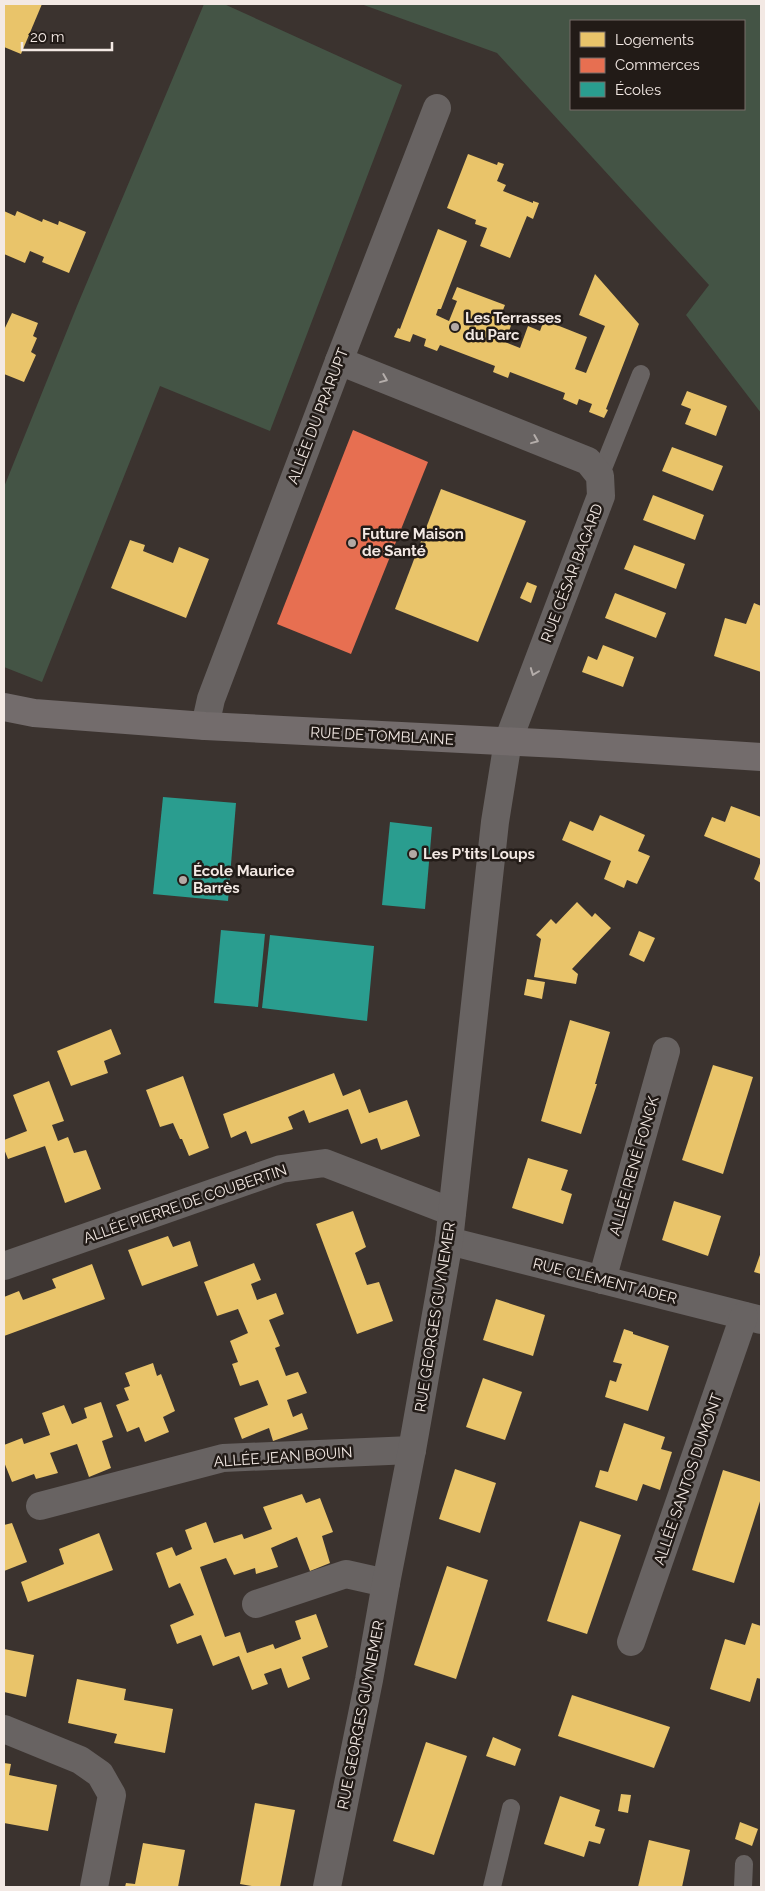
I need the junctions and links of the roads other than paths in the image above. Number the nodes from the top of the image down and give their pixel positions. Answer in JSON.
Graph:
{"nodes":[{"id":1,"x":437,"y":108,"type":"dead end"},
{"id":2,"x":339,"y":361,"type":"junction"},
{"id":3,"x":641,"y":374,"type":"dead end"},
{"id":4,"x":600,"y":476,"type":"junction"},
{"id":5,"x":4,"y":706,"type":"edge"},
{"id":6,"x":205,"y":726,"type":"junction"},
{"id":7,"x":508,"y":741,"type":"junction"},
{"id":8,"x":761,"y":757,"type":"edge"},
{"id":9,"x":666,"y":1052,"type":"dead end"},
{"id":10,"x":452,"y":1212,"type":"junction"},
{"id":11,"x":449,"y":1241,"type":"junction"},
{"id":12,"x":4,"y":1266,"type":"edge"},
{"id":13,"x":602,"y":1280,"type":"junction"},
{"id":14,"x":753,"y":1318,"type":"edge"},
{"id":15,"x":412,"y":1450,"type":"junction"},
{"id":16,"x":40,"y":1506,"type":"dead end"},
{"id":17,"x":386,"y":1583,"type":"junction"},
{"id":18,"x":256,"y":1604,"type":"dead end"},
{"id":19,"x":631,"y":1642,"type":"dead end"},
{"id":20,"x":4,"y":1729,"type":"edge"},
{"id":21,"x":511,"y":1808,"type":"dead end"},
{"id":22,"x":744,"y":1864,"type":"dead end"},
{"id":23,"x":94,"y":1887,"type":"edge"},
{"id":24,"x":327,"y":1887,"type":"edge"},
{"id":25,"x":492,"y":1887,"type":"edge"},
{"id":26,"x":743,"y":1887,"type":"edge"}],
"edges":[{"from":1,"to":2,"type":"street","name":"ALLÉE DU PRARUPT"},
{"from":2,"to":4,"type":"street","one_way":true},
{"from":2,"to":6,"type":"street","name":"ALLÉE DU PRARUPT"},
{"from":3,"to":4,"type":"lane"},
{"from":4,"to":7,"type":"street","name":"RUE CÉSAR BAGARD","one_way":true},
{"from":5,"to":6,"type":"main road","name":"RUE DE TOMBLAINE"},
{"from":6,"to":7,"type":"main road","name":"RUE DE TOMBLAINE"},
{"from":7,"to":8,"type":"main road","name":"RUE DE TOMBLAINE"},
{"from":7,"to":10,"type":"street","name":"RUE GEORGES GUYNEMER"},
{"from":9,"to":13,"type":"street","name":"ALLÉE RENÉ FONCK"},
{"from":10,"to":11,"type":"street","name":"RUE GEORGES GUYNEMER"},
{"from":10,"to":12,"type":"street","name":"ALLÉE PIERRE DE COUBERTIN"},
{"from":11,"to":13,"type":"street","name":"RUE CLÉMENT ADER"},
{"from":11,"to":15,"type":"street","name":"RUE GEORGES GUYNEMER"},
{"from":13,"to":14,"type":"street","name":"RUE CLÉMENT ADER"},
{"from":14,"to":19,"type":"street","name":"ALLÉE SANTOS DUMONT"},
{"from":15,"to":16,"type":"street","name":"ALLÉE JEAN BOUIN"},
{"from":15,"to":17,"type":"street","name":"RUE GEORGES GUYNEMER"},
{"from":17,"to":18,"type":"street"},
{"from":17,"to":24,"type":"street","name":"RUE GEORGES GUYNEMER"},
{"from":20,"to":23,"type":"street"},
{"from":21,"to":25,"type":"lane"},
{"from":22,"to":26,"type":"lane"}]}
